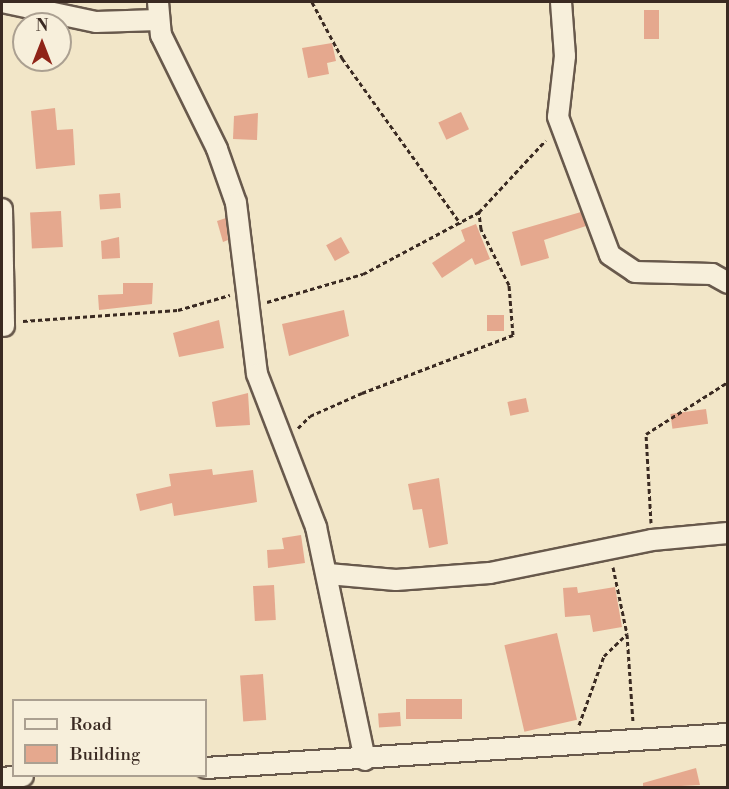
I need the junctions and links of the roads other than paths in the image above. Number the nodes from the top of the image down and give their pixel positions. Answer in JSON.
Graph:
{"nodes":[{"id":1,"x":2,"y":2,"type":"edge"},
{"id":2,"x":561,"y":2,"type":"edge"},
{"id":3,"x":158,"y":11,"type":"edge"},
{"id":4,"x":2,"y":209,"type":"edge"},
{"id":5,"x":728,"y":283,"type":"edge"},
{"id":6,"x":4,"y":326,"type":"road end"},
{"id":7,"x":728,"y":533,"type":"edge"},
{"id":8,"x":328,"y":574,"type":"junction"},
{"id":9,"x":728,"y":734,"type":"edge"},
{"id":10,"x":365,"y":760,"type":"junction"},
{"id":11,"x":207,"y":768,"type":"edge"}],
"edges":[{"from":1,"to":3,"type":"street"},
{"from":2,"to":5,"type":"street"},
{"from":3,"to":8,"type":"street"},
{"from":4,"to":6,"type":"street"},
{"from":7,"to":8,"type":"street"},
{"from":8,"to":10,"type":"street"},
{"from":9,"to":10,"type":"street"},
{"from":10,"to":11,"type":"street"}]}
